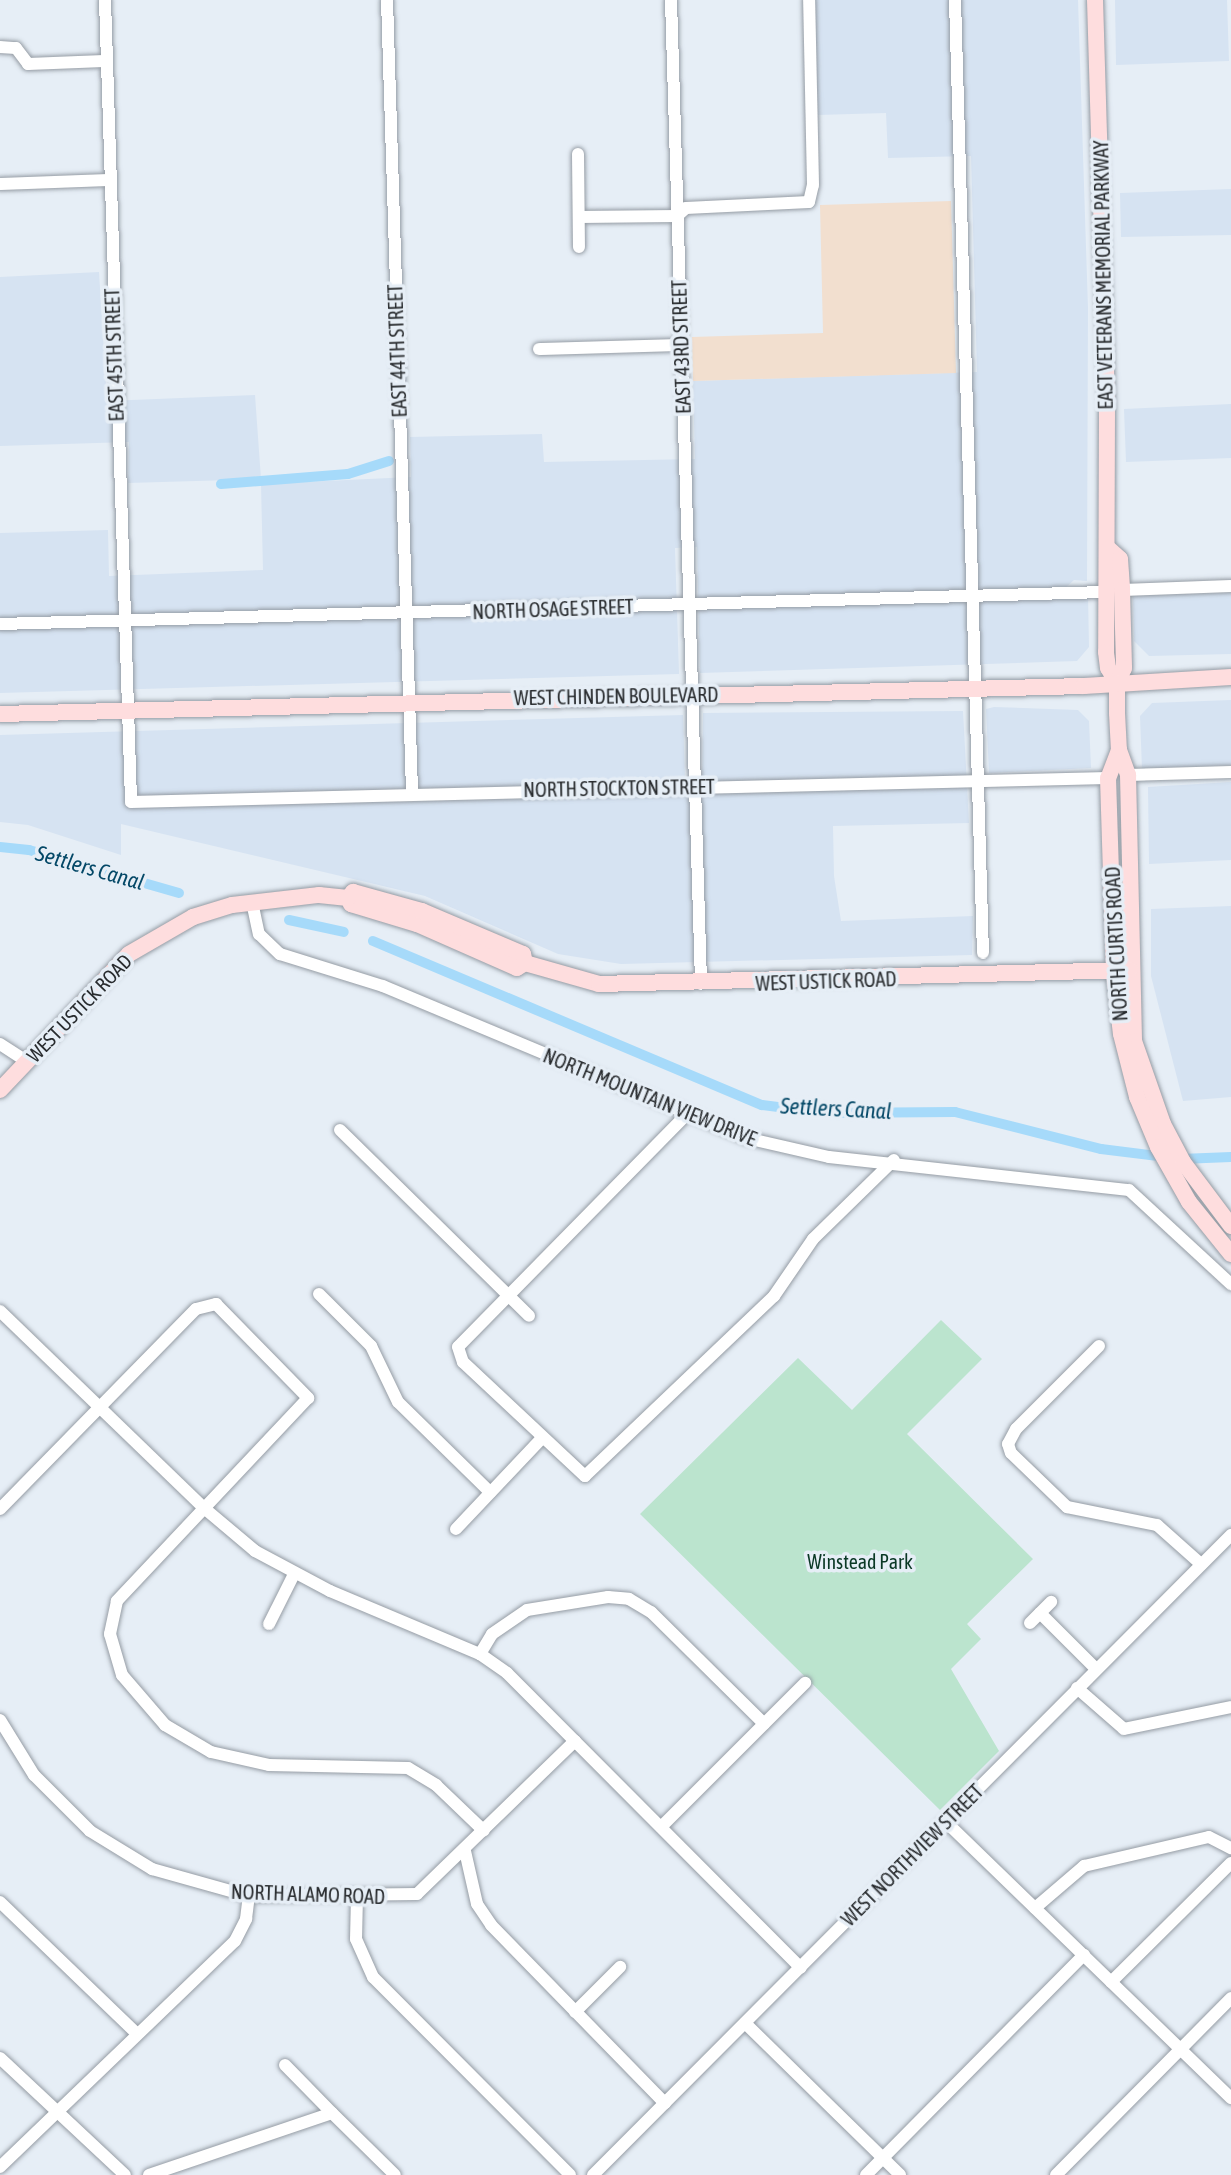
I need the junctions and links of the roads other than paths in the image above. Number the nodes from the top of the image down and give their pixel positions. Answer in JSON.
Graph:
{"nodes":[{"id":1,"x":105,"y":0,"type":"edge"},
{"id":2,"x":387,"y":0,"type":"edge"},
{"id":3,"x":671,"y":0,"type":"edge"},
{"id":4,"x":809,"y":0,"type":"edge"},
{"id":5,"x":955,"y":0,"type":"edge"},
{"id":6,"x":1095,"y":0,"type":"edge"},
{"id":7,"x":0,"y":47,"type":"edge"},
{"id":8,"x":104,"y":61,"type":"junction"},
{"id":9,"x":578,"y":154,"type":"dead end"},
{"id":10,"x":109,"y":180,"type":"junction"},
{"id":11,"x":0,"y":184,"type":"edge"},
{"id":12,"x":677,"y":216,"type":"junction"},
{"id":13,"x":579,"y":217,"type":"junction"},
{"id":14,"x":579,"y":247,"type":"dead end"},
{"id":15,"x":681,"y":345,"type":"junction"},
{"id":16,"x":539,"y":349,"type":"dead end"},
{"id":17,"x":1231,"y":586,"type":"edge"},
{"id":18,"x":1114,"y":591,"type":"junction"},
{"id":19,"x":973,"y":597,"type":"junction"},
{"id":20,"x":688,"y":605,"type":"junction"},
{"id":21,"x":406,"y":614,"type":"junction"},
{"id":22,"x":121,"y":618,"type":"junction"},
{"id":23,"x":0,"y":624,"type":"edge"},
{"id":24,"x":1231,"y":677,"type":"edge"},
{"id":25,"x":1117,"y":683,"type":"junction"},
{"id":26,"x":976,"y":687,"type":"junction"},
{"id":27,"x":691,"y":694,"type":"junction"},
{"id":28,"x":409,"y":702,"type":"junction"},
{"id":29,"x":125,"y":710,"type":"junction"},
{"id":30,"x":0,"y":714,"type":"edge"},
{"id":31,"x":1119,"y":750,"type":"junction"},
{"id":32,"x":1231,"y":772,"type":"edge"},
{"id":33,"x":1128,"y":775,"type":"junction"},
{"id":34,"x":1108,"y":778,"type":"junction"},
{"id":35,"x":978,"y":781,"type":"junction"},
{"id":36,"x":694,"y":786,"type":"junction"},
{"id":37,"x":412,"y":793,"type":"junction"},
{"id":38,"x":131,"y":802,"type":"joint"},
{"id":39,"x":252,"y":902,"type":"junction"},
{"id":40,"x":983,"y":953,"type":"dead end"},
{"id":41,"x":1122,"y":971,"type":"junction"},
{"id":42,"x":701,"y":984,"type":"junction"},
{"id":43,"x":0,"y":1044,"type":"edge"},
{"id":44,"x":26,"y":1061,"type":"junction"},
{"id":45,"x":0,"y":1090,"type":"edge"},
{"id":46,"x":686,"y":1115,"type":"junction"},
{"id":47,"x":340,"y":1130,"type":"dead end"},
{"id":48,"x":894,"y":1160,"type":"junction"},
{"id":49,"x":1192,"y":1190,"type":"junction"},
{"id":50,"x":1231,"y":1226,"type":"edge"},
{"id":51,"x":1231,"y":1254,"type":"edge"},
{"id":52,"x":1231,"y":1284,"type":"edge"},
{"id":53,"x":319,"y":1294,"type":"dead end"},
{"id":54,"x":509,"y":1295,"type":"junction"},
{"id":55,"x":1,"y":1313,"type":"edge"},
{"id":56,"x":529,"y":1316,"type":"dead end"},
{"id":57,"x":1099,"y":1346,"type":"dead end"},
{"id":58,"x":100,"y":1407,"type":"junction"},
{"id":59,"x":541,"y":1439,"type":"junction"},
{"id":60,"x":490,"y":1492,"type":"junction"},
{"id":61,"x":0,"y":1507,"type":"edge"},
{"id":62,"x":204,"y":1508,"type":"junction"},
{"id":63,"x":456,"y":1529,"type":"dead end"},
{"id":64,"x":1231,"y":1535,"type":"edge"},
{"id":65,"x":1201,"y":1564,"type":"junction"},
{"id":66,"x":294,"y":1574,"type":"junction"},
{"id":67,"x":1051,"y":1602,"type":"dead end"},
{"id":68,"x":1040,"y":1613,"type":"junction"},
{"id":69,"x":1030,"y":1623,"type":"dead end"},
{"id":70,"x":269,"y":1624,"type":"dead end"},
{"id":71,"x":480,"y":1654,"type":"junction"},
{"id":72,"x":1096,"y":1669,"type":"junction"},
{"id":73,"x":805,"y":1683,"type":"dead end"},
{"id":74,"x":1077,"y":1688,"type":"junction"},
{"id":75,"x":1231,"y":1707,"type":"edge"},
{"id":76,"x":0,"y":1720,"type":"edge"},
{"id":77,"x":764,"y":1724,"type":"junction"},
{"id":78,"x":575,"y":1741,"type":"junction"},
{"id":79,"x":946,"y":1822,"type":"junction"},
{"id":80,"x":661,"y":1827,"type":"junction"},
{"id":81,"x":484,"y":1831,"type":"junction"},
{"id":82,"x":1231,"y":1848,"type":"edge"},
{"id":83,"x":465,"y":1851,"type":"junction"},
{"id":84,"x":1231,"y":1863,"type":"edge"},
{"id":85,"x":249,"y":1896,"type":"junction"},
{"id":86,"x":357,"y":1896,"type":"junction"},
{"id":87,"x":0,"y":1902,"type":"edge"},
{"id":88,"x":1035,"y":1908,"type":"junction"},
{"id":89,"x":1084,"y":1955,"type":"junction"},
{"id":90,"x":620,"y":1967,"type":"dead end"},
{"id":91,"x":801,"y":1968,"type":"junction"},
{"id":92,"x":1111,"y":1982,"type":"junction"},
{"id":93,"x":1231,"y":1998,"type":"edge"},
{"id":94,"x":575,"y":2012,"type":"junction"},
{"id":95,"x":745,"y":2023,"type":"junction"},
{"id":96,"x":137,"y":2034,"type":"junction"},
{"id":97,"x":1180,"y":2049,"type":"junction"},
{"id":98,"x":0,"y":2058,"type":"edge"},
{"id":99,"x":285,"y":2065,"type":"dead end"},
{"id":100,"x":1231,"y":2098,"type":"edge"},
{"id":101,"x":665,"y":2103,"type":"junction"},
{"id":102,"x":56,"y":2112,"type":"junction"},
{"id":103,"x":332,"y":2113,"type":"junction"},
{"id":104,"x":883,"y":2158,"type":"junction"},
{"id":105,"x":0,"y":2167,"type":"edge"},
{"id":106,"x":125,"y":2175,"type":"edge"},
{"id":107,"x":149,"y":2175,"type":"edge"},
{"id":108,"x":395,"y":2175,"type":"edge"},
{"id":109,"x":570,"y":2175,"type":"edge"},
{"id":110,"x":593,"y":2175,"type":"edge"},
{"id":111,"x":866,"y":2175,"type":"edge"},
{"id":112,"x":900,"y":2175,"type":"edge"},
{"id":113,"x":1056,"y":2175,"type":"edge"}],
"edges":[{"from":1,"to":8,"type":"street","name":"EAST 45TH STREET"},
{"from":2,"to":21,"type":"street","name":"EAST 44TH STREET"},
{"from":3,"to":12,"type":"street","name":"EAST 43RD STREET"},
{"from":4,"to":12,"type":"street"},
{"from":5,"to":19,"type":"street"},
{"from":6,"to":18,"type":"main road","name":"EAST VETERANS MEMORIAL PARKWAY"},
{"from":7,"to":8,"type":"street"},
{"from":8,"to":10,"type":"street","name":"EAST 45TH STREET"},
{"from":9,"to":13,"type":"street"},
{"from":10,"to":11,"type":"street"},
{"from":10,"to":22,"type":"street","name":"EAST 45TH STREET"},
{"from":12,"to":13,"type":"street"},
{"from":12,"to":15,"type":"street","name":"EAST 43RD STREET"},
{"from":13,"to":14,"type":"street"},
{"from":15,"to":16,"type":"street"},
{"from":15,"to":20,"type":"street","name":"EAST 43RD STREET"},
{"from":17,"to":18,"type":"street","name":"NORTH OSAGE STREET"},
{"from":18,"to":19,"type":"street","name":"NORTH OSAGE STREET"},
{"from":18,"to":25,"type":"main road","name":"EAST VETERANS MEMORIAL PARKWAY"},
{"from":19,"to":20,"type":"street","name":"NORTH OSAGE STREET"},
{"from":19,"to":26,"type":"street"},
{"from":20,"to":21,"type":"street","name":"NORTH OSAGE STREET"},
{"from":20,"to":27,"type":"street","name":"EAST 43RD STREET"},
{"from":21,"to":22,"type":"street","name":"NORTH OSAGE STREET"},
{"from":21,"to":28,"type":"street","name":"EAST 44TH STREET"},
{"from":22,"to":23,"type":"street","name":"NORTH OSAGE STREET"},
{"from":22,"to":29,"type":"street","name":"EAST 45TH STREET"},
{"from":24,"to":25,"type":"main road","name":"WEST CHINDEN BOULEVARD"},
{"from":25,"to":26,"type":"main road","name":"WEST CHINDEN BOULEVARD"},
{"from":25,"to":31,"type":"main road","name":"NORTH CURTIS ROAD"},
{"from":26,"to":27,"type":"main road","name":"WEST CHINDEN BOULEVARD"},
{"from":26,"to":35,"type":"street"},
{"from":27,"to":28,"type":"main road","name":"WEST CHINDEN BOULEVARD"},
{"from":27,"to":36,"type":"street","name":"EAST 43RD STREET"},
{"from":28,"to":29,"type":"main road","name":"WEST CHINDEN BOULEVARD"},
{"from":28,"to":37,"type":"street","name":"EAST 44TH STREET"},
{"from":29,"to":30,"type":"main road","name":"WEST CHINDEN BOULEVARD"},
{"from":29,"to":38,"type":"street","name":"EAST 45TH STREET"},
{"from":31,"to":33,"type":"main road","name":"NORTH CURTIS ROAD"},
{"from":31,"to":34,"type":"main road","name":"NORTH CURTIS ROAD"},
{"from":32,"to":33,"type":"street"},
{"from":33,"to":41,"type":"main road","name":"NORTH CURTIS ROAD"},
{"from":34,"to":35,"type":"street","name":"NORTH STOCKTON STREET"},
{"from":34,"to":41,"type":"main road","name":"NORTH CURTIS ROAD"},
{"from":35,"to":36,"type":"street","name":"NORTH STOCKTON STREET"},
{"from":35,"to":40,"type":"street"},
{"from":36,"to":37,"type":"street","name":"NORTH STOCKTON STREET"},
{"from":36,"to":42,"type":"street","name":"EAST 43RD STREET"},
{"from":37,"to":38,"type":"street","name":"NORTH STOCKTON STREET"},
{"from":39,"to":42,"type":"main road","name":"WEST USTICK ROAD"},
{"from":39,"to":44,"type":"main road","name":"WEST USTICK ROAD"},
{"from":39,"to":46,"type":"street","name":"NORTH MOUNTAIN VIEW DRIVE"},
{"from":41,"to":42,"type":"main road","name":"WEST USTICK ROAD"},
{"from":41,"to":49,"type":"main road","name":"NORTH CURTIS ROAD"},
{"from":43,"to":44,"type":"street"},
{"from":44,"to":45,"type":"main road","name":"WEST USTICK ROAD"},
{"from":46,"to":48,"type":"street","name":"NORTH MOUNTAIN VIEW DRIVE"},
{"from":46,"to":54,"type":"street"},
{"from":47,"to":54,"type":"street"},
{"from":48,"to":52,"type":"street","name":"NORTH MOUNTAIN VIEW DRIVE"},
{"from":48,"to":59,"type":"street"},
{"from":49,"to":50,"type":"main road","name":"NORTH CURTIS ROAD"},
{"from":49,"to":51,"type":"main road","name":"NORTH CURTIS ROAD"},
{"from":53,"to":60,"type":"street"},
{"from":54,"to":56,"type":"street"},
{"from":54,"to":59,"type":"street"},
{"from":55,"to":58,"type":"street"},
{"from":57,"to":65,"type":"street"},
{"from":58,"to":61,"type":"street"},
{"from":58,"to":62,"type":"street"},
{"from":58,"to":62,"type":"street"},
{"from":59,"to":60,"type":"street"},
{"from":60,"to":63,"type":"street"},
{"from":62,"to":66,"type":"street"},
{"from":62,"to":81,"type":"street"},
{"from":64,"to":65,"type":"street","name":"WEST NORTHVIEW STREET"},
{"from":65,"to":72,"type":"street","name":"WEST NORTHVIEW STREET"},
{"from":66,"to":70,"type":"street"},
{"from":66,"to":71,"type":"street"},
{"from":67,"to":68,"type":"street"},
{"from":68,"to":69,"type":"street"},
{"from":68,"to":72,"type":"street"},
{"from":71,"to":77,"type":"street"},
{"from":71,"to":78,"type":"street"},
{"from":72,"to":74,"type":"street","name":"WEST NORTHVIEW STREET"},
{"from":73,"to":77,"type":"street"},
{"from":74,"to":75,"type":"street"},
{"from":74,"to":79,"type":"street","name":"WEST NORTHVIEW STREET"},
{"from":76,"to":85,"type":"street","name":"NORTH ALAMO ROAD"},
{"from":77,"to":80,"type":"street"},
{"from":78,"to":80,"type":"street"},
{"from":78,"to":81,"type":"street","name":"NORTH ALAMO ROAD"},
{"from":79,"to":88,"type":"street"},
{"from":79,"to":91,"type":"street","name":"WEST NORTHVIEW STREET"},
{"from":80,"to":91,"type":"street"},
{"from":81,"to":83,"type":"street","name":"NORTH ALAMO ROAD"},
{"from":82,"to":88,"type":"street"},
{"from":83,"to":86,"type":"street","name":"NORTH ALAMO ROAD"},
{"from":83,"to":94,"type":"street"},
{"from":84,"to":92,"type":"street"},
{"from":85,"to":86,"type":"street","name":"NORTH ALAMO ROAD"},
{"from":85,"to":96,"type":"street"},
{"from":86,"to":109,"type":"street"},
{"from":87,"to":96,"type":"street"},
{"from":88,"to":89,"type":"street"},
{"from":89,"to":92,"type":"street"},
{"from":89,"to":104,"type":"street"},
{"from":90,"to":94,"type":"street"},
{"from":91,"to":95,"type":"street","name":"WEST NORTHVIEW STREET"},
{"from":92,"to":97,"type":"street"},
{"from":93,"to":97,"type":"street"},
{"from":94,"to":101,"type":"street"},
{"from":95,"to":101,"type":"street","name":"WEST NORTHVIEW STREET"},
{"from":95,"to":104,"type":"street"},
{"from":96,"to":102,"type":"street"},
{"from":97,"to":100,"type":"street"},
{"from":97,"to":113,"type":"street"},
{"from":98,"to":102,"type":"street"},
{"from":99,"to":103,"type":"street"},
{"from":101,"to":110,"type":"street","name":"WEST NORTHVIEW STREET"},
{"from":102,"to":105,"type":"street"},
{"from":102,"to":106,"type":"street"},
{"from":103,"to":107,"type":"street"},
{"from":103,"to":108,"type":"street"},
{"from":104,"to":111,"type":"street"},
{"from":104,"to":112,"type":"street"}]}
